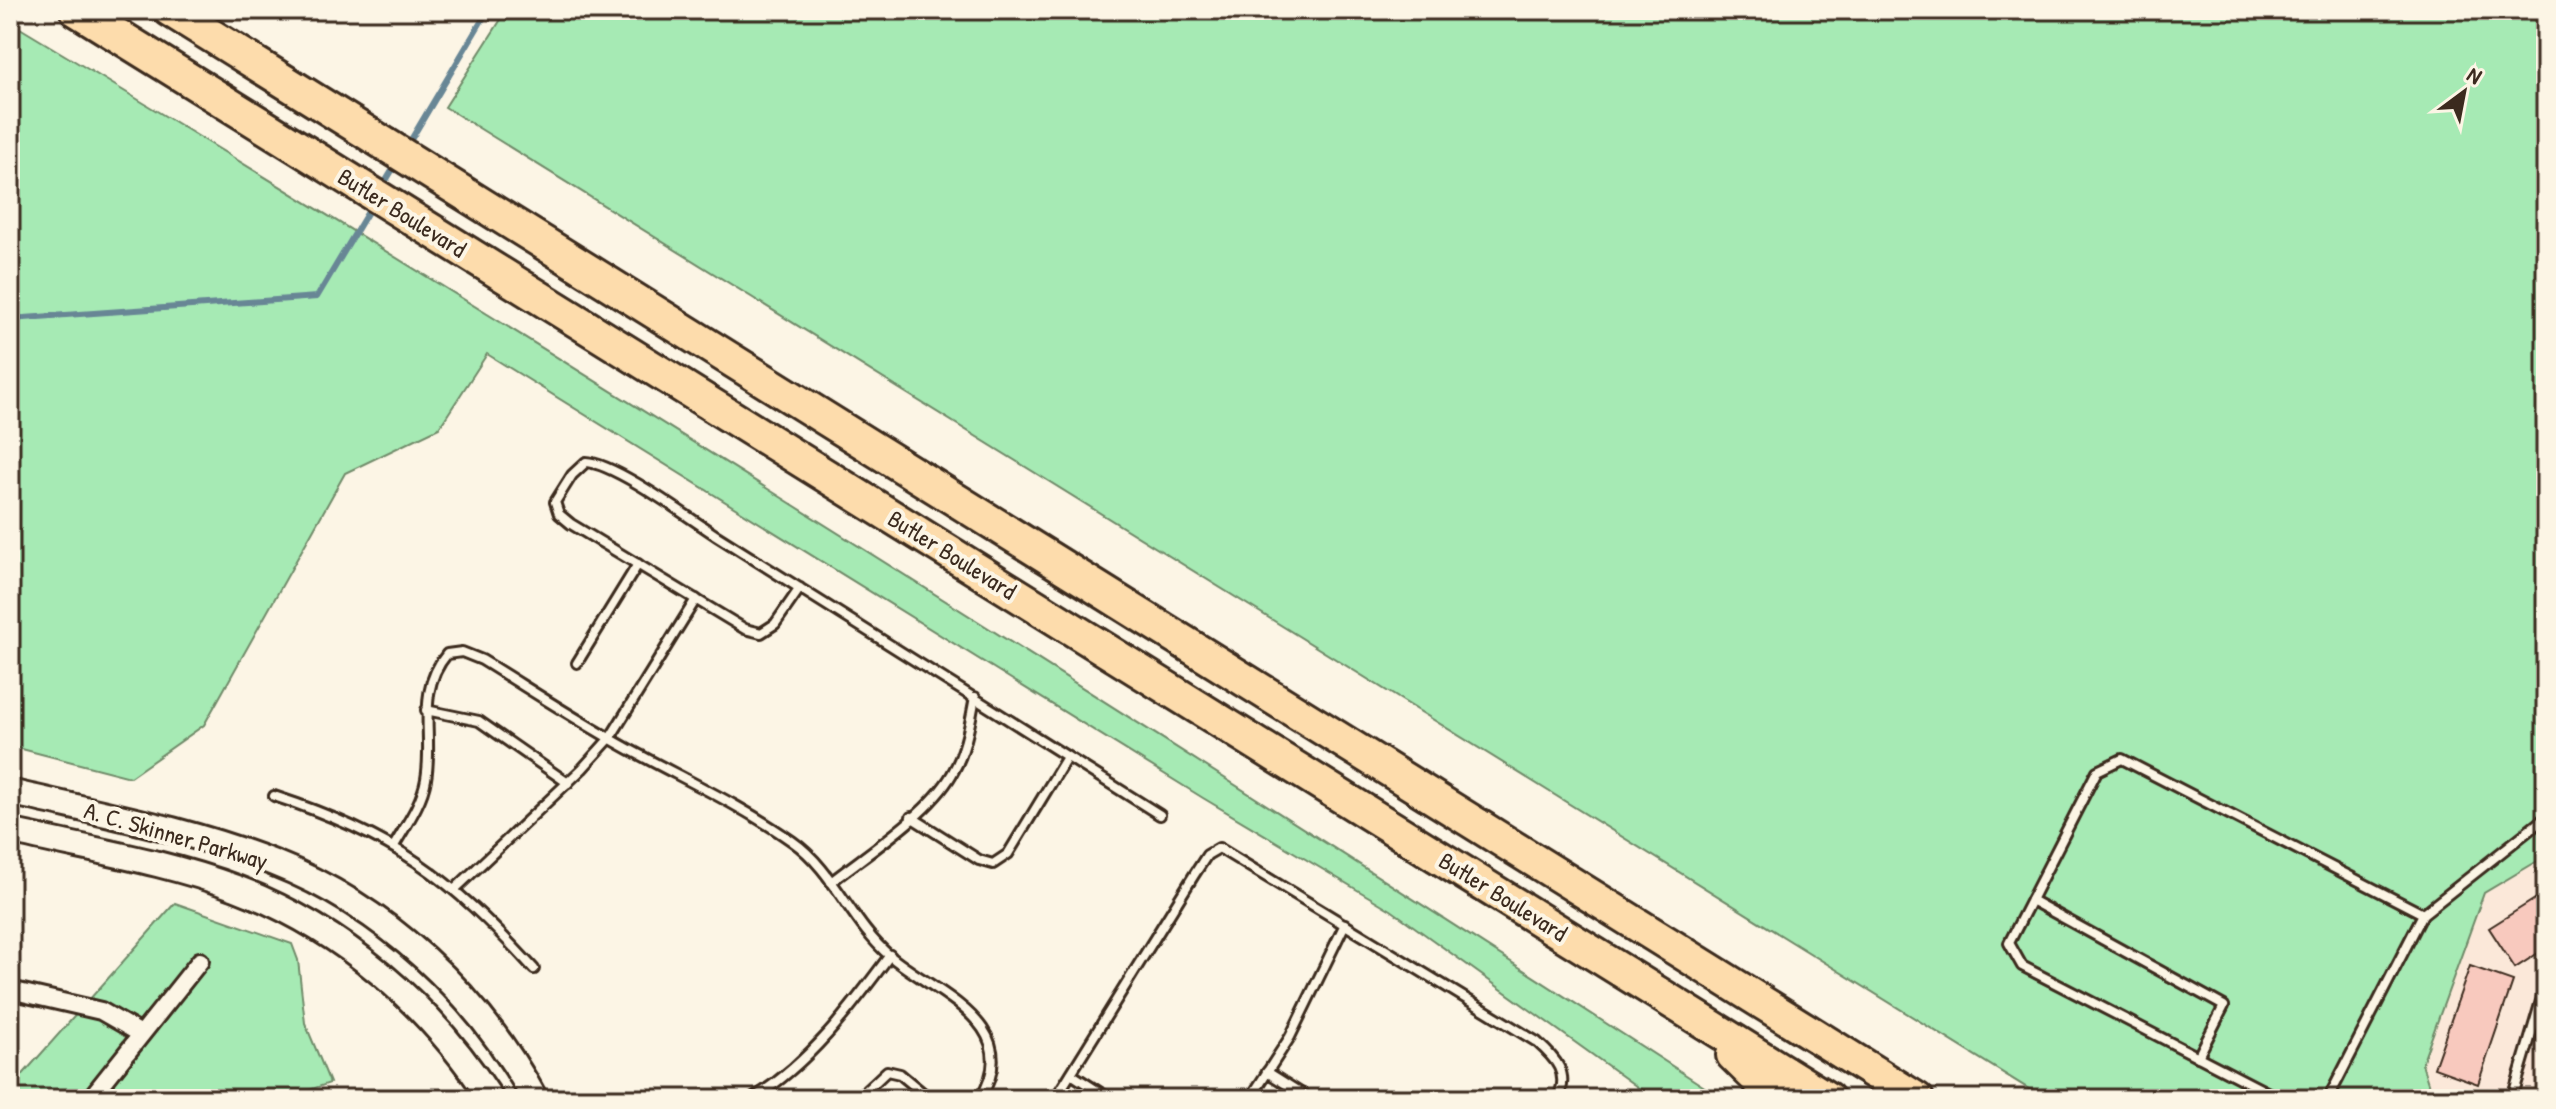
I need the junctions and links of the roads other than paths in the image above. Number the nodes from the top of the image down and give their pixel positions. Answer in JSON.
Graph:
{"nodes":[{"id":1,"x":77,"y":10,"type":"edge"},
{"id":2,"x":170,"y":10,"type":"edge"},
{"id":3,"x":638,"y":564,"type":"junction"},
{"id":4,"x":800,"y":588,"type":"junction"},
{"id":5,"x":696,"y":599,"type":"junction"},
{"id":6,"x":577,"y":663,"type":"dead end"},
{"id":7,"x":975,"y":697,"type":"junction"},
{"id":8,"x":426,"y":710,"type":"junction"},
{"id":9,"x":610,"y":738,"type":"junction"},
{"id":10,"x":1067,"y":757,"type":"junction"},
{"id":11,"x":568,"y":783,"type":"junction"},
{"id":12,"x":10,"y":792,"type":"edge"},
{"id":13,"x":274,"y":796,"type":"dead end"},
{"id":14,"x":1160,"y":815,"type":"dead end"},
{"id":15,"x":911,"y":817,"type":"junction"},
{"id":16,"x":2546,"y":817,"type":"edge"},
{"id":17,"x":10,"y":831,"type":"edge"},
{"id":18,"x":394,"y":846,"type":"junction"},
{"id":19,"x":831,"y":882,"type":"junction"},
{"id":20,"x":455,"y":889,"type":"junction"},
{"id":21,"x":2031,"y":900,"type":"junction"},
{"id":22,"x":2423,"y":914,"type":"junction"},
{"id":23,"x":1345,"y":924,"type":"junction"},
{"id":24,"x":890,"y":955,"type":"junction"},
{"id":25,"x":200,"y":961,"type":"dead end"},
{"id":26,"x":534,"y":969,"type":"dead end"},
{"id":27,"x":2546,"y":984,"type":"edge"},
{"id":28,"x":10,"y":990,"type":"edge"},
{"id":29,"x":1691,"y":1013,"type":"junction"},
{"id":30,"x":141,"y":1034,"type":"junction"},
{"id":31,"x":2198,"y":1057,"type":"junction"},
{"id":32,"x":1267,"y":1072,"type":"junction"},
{"id":33,"x":1071,"y":1074,"type":"junction"},
{"id":34,"x":2546,"y":1098,"type":"edge"},
{"id":35,"x":90,"y":1099,"type":"edge"},
{"id":36,"x":491,"y":1099,"type":"edge"},
{"id":37,"x":535,"y":1099,"type":"edge"},
{"id":38,"x":752,"y":1099,"type":"edge"},
{"id":39,"x":857,"y":1099,"type":"edge"},
{"id":40,"x":930,"y":1099,"type":"edge"},
{"id":41,"x":980,"y":1099,"type":"edge"},
{"id":42,"x":1055,"y":1099,"type":"edge"},
{"id":43,"x":1110,"y":1099,"type":"edge"},
{"id":44,"x":1250,"y":1099,"type":"edge"},
{"id":45,"x":1310,"y":1099,"type":"edge"},
{"id":46,"x":1557,"y":1099,"type":"edge"},
{"id":47,"x":1778,"y":1099,"type":"edge"},
{"id":48,"x":1828,"y":1099,"type":"edge"},
{"id":49,"x":1917,"y":1099,"type":"edge"},
{"id":50,"x":2280,"y":1099,"type":"edge"},
{"id":51,"x":2328,"y":1099,"type":"edge"},
{"id":52,"x":2512,"y":1099,"type":"edge"},
{"id":53,"x":2531,"y":1099,"type":"edge"}],
"edges":[{"from":1,"to":29,"type":"highway","name":"Butler Boulevard"},
{"from":2,"to":49,"type":"highway","name":"Butler Boulevard"},
{"from":3,"to":4,"type":"lane"},
{"from":3,"to":5,"type":"lane"},
{"from":3,"to":6,"type":"lane"},
{"from":4,"to":5,"type":"lane"},
{"from":4,"to":7,"type":"lane"},
{"from":5,"to":9,"type":"lane"},
{"from":7,"to":10,"type":"lane"},
{"from":7,"to":15,"type":"lane"},
{"from":8,"to":9,"type":"lane"},
{"from":8,"to":11,"type":"lane"},
{"from":8,"to":18,"type":"lane"},
{"from":9,"to":11,"type":"lane"},
{"from":9,"to":19,"type":"lane"},
{"from":10,"to":14,"type":"lane"},
{"from":10,"to":15,"type":"lane"},
{"from":11,"to":20,"type":"lane"},
{"from":12,"to":37,"type":"main road","name":"A. C. Skinner Parkway"},
{"from":13,"to":18,"type":"lane"},
{"from":15,"to":19,"type":"lane"},
{"from":16,"to":22,"type":"lane"},
{"from":17,"to":36,"type":"main road","name":"A. C. Skinner Parkway"},
{"from":18,"to":20,"type":"lane"},
{"from":19,"to":24,"type":"lane"},
{"from":20,"to":26,"type":"lane"},
{"from":21,"to":22,"type":"lane"},
{"from":21,"to":31,"type":"lane"},
{"from":21,"to":31,"type":"lane"},
{"from":22,"to":51,"type":"lane"},
{"from":23,"to":32,"type":"lane"},
{"from":23,"to":33,"type":"lane"},
{"from":23,"to":46,"type":"lane"},
{"from":24,"to":38,"type":"lane"},
{"from":24,"to":41,"type":"lane"},
{"from":25,"to":30,"type":"street"},
{"from":27,"to":52,"type":"lane"},
{"from":28,"to":30,"type":"street"},
{"from":29,"to":47,"type":"highway"},
{"from":29,"to":48,"type":"highway","name":"Butler Boulevard"},
{"from":30,"to":35,"type":"street"},
{"from":31,"to":50,"type":"lane"},
{"from":32,"to":44,"type":"lane"},
{"from":32,"to":45,"type":"lane"},
{"from":33,"to":42,"type":"lane"},
{"from":33,"to":43,"type":"lane"},
{"from":34,"to":53,"type":"lane"},
{"from":39,"to":40,"type":"lane"}]}
